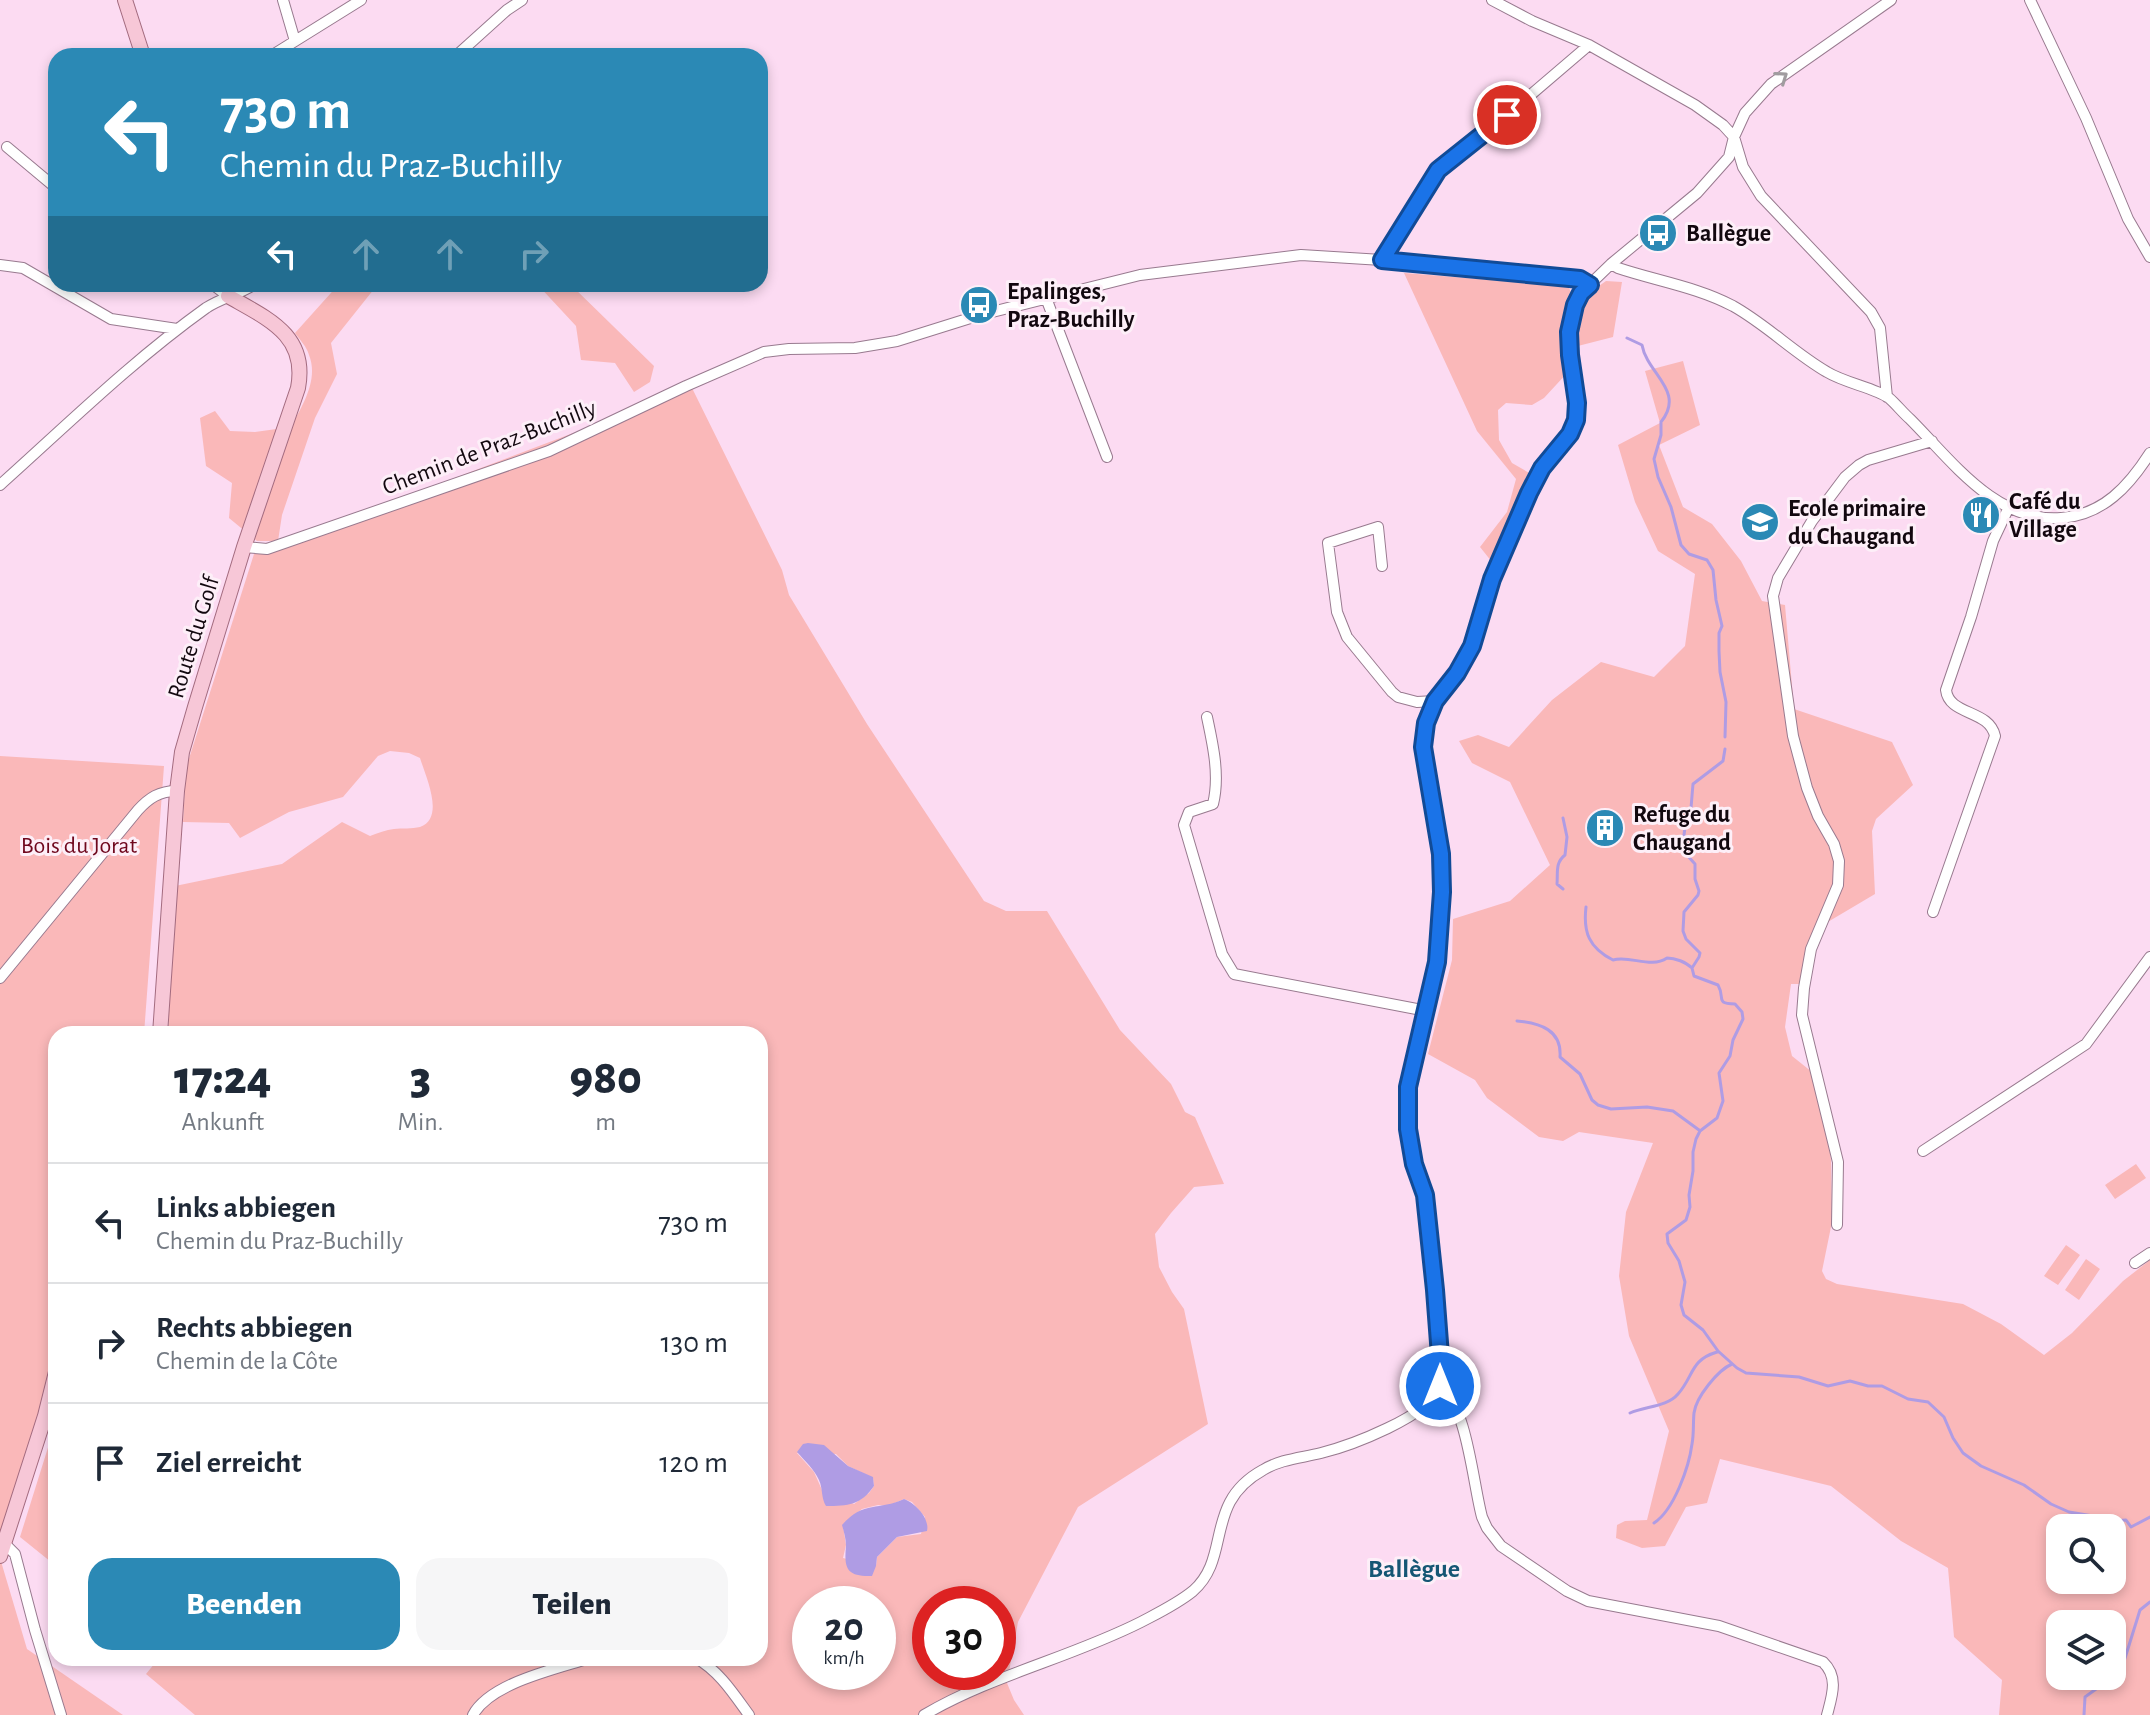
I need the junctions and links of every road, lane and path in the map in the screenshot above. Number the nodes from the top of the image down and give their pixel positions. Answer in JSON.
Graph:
{"nodes":[{"id":1,"x":125,"y":0,"type":"edge"},
{"id":2,"x":283,"y":0,"type":"edge"},
{"id":3,"x":361,"y":0,"type":"edge"},
{"id":4,"x":522,"y":0,"type":"edge"},
{"id":5,"x":1492,"y":0,"type":"edge"},
{"id":6,"x":1891,"y":0,"type":"edge"},
{"id":7,"x":2030,"y":0,"type":"edge"},
{"id":8,"x":295,"y":41,"type":"junction"},
{"id":9,"x":1589,"y":45,"type":"junction"},
{"id":10,"x":140,"y":48,"type":"edge"},
{"id":11,"x":284,"y":48,"type":"edge"},
{"id":12,"x":465,"y":48,"type":"edge"},
{"id":13,"x":1734,"y":137,"type":"junction"},
{"id":14,"x":7,"y":147,"type":"dead end"},
{"id":15,"x":48,"y":181,"type":"edge"},
{"id":16,"x":2150,"y":257,"type":"edge"},
{"id":17,"x":1382,"y":260,"type":"junction"},
{"id":18,"x":1611,"y":264,"type":"junction"},
{"id":19,"x":0,"y":265,"type":"edge"},
{"id":20,"x":48,"y":282,"type":"edge"},
{"id":21,"x":1590,"y":285,"type":"junction"},
{"id":22,"x":64,"y":292,"type":"edge"},
{"id":23,"x":223,"y":292,"type":"edge"},
{"id":24,"x":237,"y":292,"type":"edge"},
{"id":25,"x":253,"y":292,"type":"edge"},
{"id":26,"x":228,"y":296,"type":"junction"},
{"id":27,"x":1046,"y":298,"type":"junction"},
{"id":28,"x":250,"y":309,"type":"junction"},
{"id":29,"x":177,"y":329,"type":"junction"},
{"id":30,"x":1887,"y":397,"type":"junction"},
{"id":31,"x":1932,"y":441,"type":"junction"},
{"id":32,"x":1107,"y":457,"type":"dead end"},
{"id":33,"x":2149,"y":459,"type":"edge"},
{"id":34,"x":0,"y":485,"type":"edge"},
{"id":35,"x":2008,"y":509,"type":"junction"},
{"id":36,"x":244,"y":547,"type":"junction"},
{"id":37,"x":1382,"y":566,"type":"dead end"},
{"id":38,"x":1435,"y":701,"type":"junction"},
{"id":39,"x":1207,"y":717,"type":"dead end"},
{"id":40,"x":177,"y":791,"type":"junction"},
{"id":41,"x":1933,"y":912,"type":"dead end"},
{"id":42,"x":2150,"y":957,"type":"edge"},
{"id":43,"x":0,"y":978,"type":"edge"},
{"id":44,"x":1427,"y":1011,"type":"junction"},
{"id":45,"x":161,"y":1026,"type":"edge"},
{"id":46,"x":1923,"y":1151,"type":"dead end"},
{"id":47,"x":1837,"y":1225,"type":"dead end"},
{"id":48,"x":2150,"y":1253,"type":"edge"},
{"id":49,"x":2135,"y":1263,"type":"dead end"},
{"id":50,"x":1440,"y":1386,"type":"junction"},
{"id":51,"x":48,"y":1404,"type":"edge"},
{"id":52,"x":2,"y":1550,"type":"edge"},
{"id":53,"x":567,"y":1666,"type":"edge"},
{"id":54,"x":709,"y":1666,"type":"edge"},
{"id":55,"x":61,"y":1715,"type":"edge"},
{"id":56,"x":473,"y":1715,"type":"edge"},
{"id":57,"x":749,"y":1715,"type":"edge"},
{"id":58,"x":924,"y":1715,"type":"edge"},
{"id":59,"x":1827,"y":1715,"type":"edge"}],
"edges":[{"from":1,"to":10,"type":"main road"},
{"from":2,"to":8,"type":"street"},
{"from":3,"to":8,"type":"street"},
{"from":4,"to":12,"type":"street"},
{"from":5,"to":9,"type":"street"},
{"from":13,"to":6,"type":"street","one_way":true},
{"from":7,"to":16,"type":"street"},
{"from":8,"to":11,"type":"street"},
{"from":9,"to":13,"type":"street"},
{"from":9,"to":17,"type":"street"},
{"from":13,"to":18,"type":"street"},
{"from":13,"to":30,"type":"street"},
{"from":14,"to":15,"type":"street"},
{"from":17,"to":21,"type":"street","name":"Chemin de Praz-Buchilly"},
{"from":17,"to":27,"type":"street","name":"Chemin de Praz-Buchilly"},
{"from":18,"to":21,"type":"street"},
{"from":18,"to":30,"type":"street"},
{"from":19,"to":20,"type":"street"},
{"from":21,"to":38,"type":"street"},
{"from":22,"to":29,"type":"street"},
{"from":23,"to":26,"type":"street"},
{"from":24,"to":26,"type":"street"},
{"from":25,"to":28,"type":"street"},
{"from":26,"to":28,"type":"main road","name":"Route du Golf"},
{"from":26,"to":29,"type":"street"},
{"from":27,"to":32,"type":"street"},
{"from":27,"to":36,"type":"street","name":"Chemin de Praz-Buchilly"},
{"from":28,"to":36,"type":"main road","name":"Route du Golf"},
{"from":29,"to":34,"type":"street"},
{"from":30,"to":31,"type":"street"},
{"from":31,"to":35,"type":"street"},
{"from":31,"to":47,"type":"street"},
{"from":33,"to":35,"type":"street"},
{"from":35,"to":41,"type":"street"},
{"from":36,"to":40,"type":"main road","name":"Route du Golf"},
{"from":37,"to":38,"type":"street"},
{"from":38,"to":44,"type":"street"},
{"from":39,"to":44,"type":"street"},
{"from":40,"to":43,"type":"street"},
{"from":40,"to":45,"type":"main road","name":"Route du Golf"},
{"from":42,"to":46,"type":"street"},
{"from":44,"to":50,"type":"street"},
{"from":48,"to":49,"type":"street"},
{"from":50,"to":58,"type":"street"},
{"from":50,"to":59,"type":"street"},
{"from":51,"to":52,"type":"main road"},
{"from":52,"to":55,"type":"street"},
{"from":53,"to":56,"type":"street"},
{"from":54,"to":57,"type":"street"}]}
